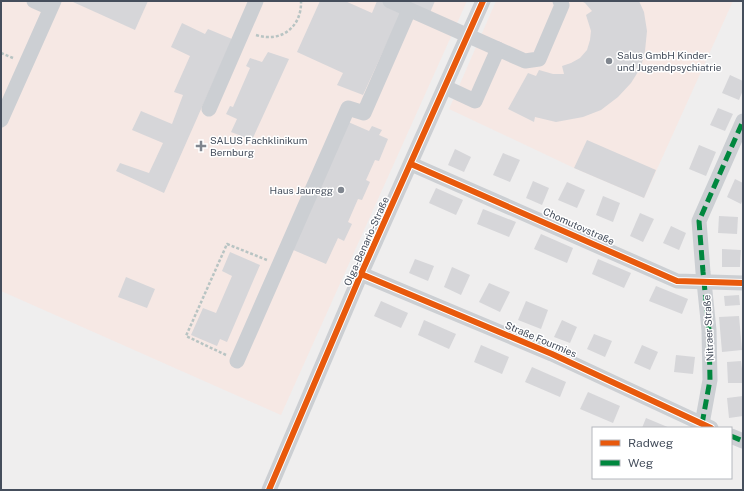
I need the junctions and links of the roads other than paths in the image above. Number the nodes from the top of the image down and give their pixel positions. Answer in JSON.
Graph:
{"nodes":[{"id":1,"x":34,"y":1,"type":"edge"},
{"id":2,"x":256,"y":1,"type":"edge"},
{"id":3,"x":390,"y":1,"type":"edge"},
{"id":4,"x":483,"y":1,"type":"edge"},
{"id":5,"x":560,"y":1,"type":"edge"},
{"id":6,"x":52,"y":5,"type":"edge"},
{"id":7,"x":409,"y":10,"type":"junction"},
{"id":8,"x":468,"y":36,"type":"junction"},
{"id":9,"x":498,"y":50,"type":"junction"},
{"id":10,"x":445,"y":87,"type":"junction"},
{"id":11,"x":209,"y":109,"type":"dead end"},
{"id":12,"x":1,"y":120,"type":"edge"},
{"id":13,"x":743,"y":120,"type":"edge"},
{"id":14,"x":411,"y":164,"type":"junction"},
{"id":15,"x":362,"y":274,"type":"junction"},
{"id":16,"x":704,"y":282,"type":"junction"},
{"id":17,"x":743,"y":283,"type":"edge"},
{"id":18,"x":237,"y":360,"type":"road end"},
{"id":19,"x":706,"y":426,"type":"edge"},
{"id":20,"x":732,"y":436,"type":"edge"},
{"id":21,"x":743,"y":441,"type":"edge"},
{"id":22,"x":269,"y":490,"type":"edge"}],
"edges":[{"from":1,"to":6,"type":"street"},
{"from":2,"to":11,"type":"street"},
{"from":3,"to":7,"type":"street"},
{"from":4,"to":8,"type":"street","name":"Olga-Benario-Straße"},
{"from":5,"to":9,"type":"street"},
{"from":6,"to":12,"type":"street"},
{"from":7,"to":8,"type":"street"},
{"from":7,"to":18,"type":"street"},
{"from":8,"to":9,"type":"street"},
{"from":8,"to":10,"type":"street","name":"Olga-Benario-Straße"},
{"from":9,"to":10,"type":"street"},
{"from":10,"to":14,"type":"street","name":"Olga-Benario-Straße"},
{"from":13,"to":16,"type":"street","name":"Nitraer Straße"},
{"from":14,"to":15,"type":"street","name":"Olga-Benario-Straße"},
{"from":14,"to":16,"type":"street","name":"Chomutovstraße"},
{"from":15,"to":19,"type":"street","name":"Straße Fourmies"},
{"from":15,"to":22,"type":"street","name":"Olga-Benario-Straße"},
{"from":16,"to":17,"type":"street","name":"Chomutovstraße"},
{"from":16,"to":19,"type":"street","name":"Nitraer Straße"},
{"from":20,"to":21,"type":"street"}]}
